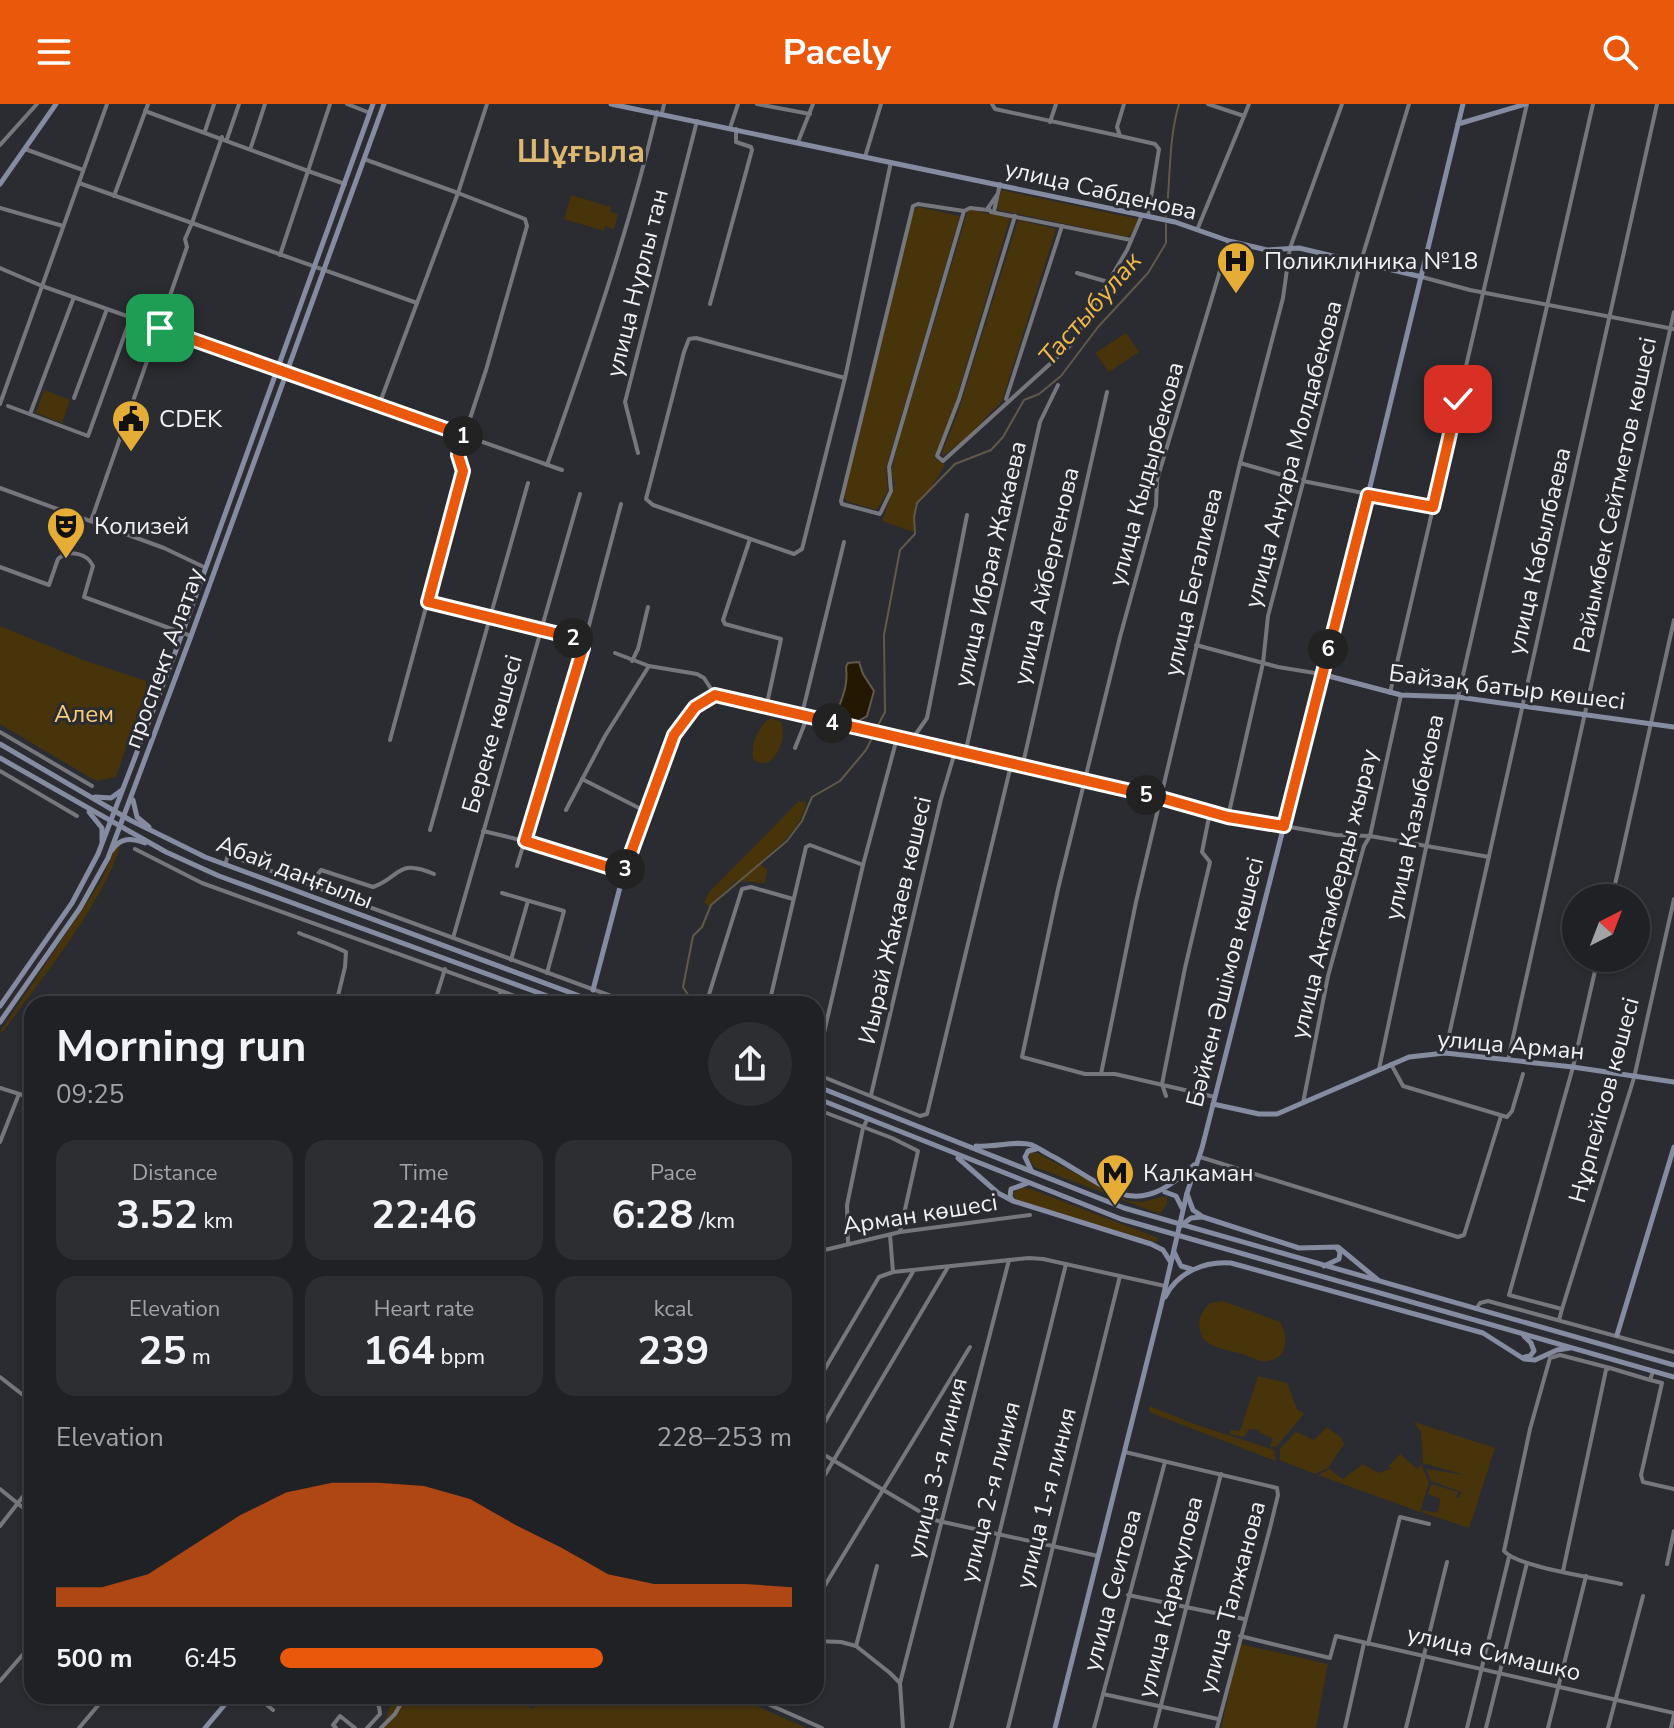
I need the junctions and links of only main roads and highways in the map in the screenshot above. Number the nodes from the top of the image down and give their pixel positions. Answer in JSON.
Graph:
{"nodes":[{"id":1,"x":56,"y":104,"type":"edge"},
{"id":2,"x":373,"y":104,"type":"edge"},
{"id":3,"x":384,"y":104,"type":"edge"},
{"id":4,"x":611,"y":104,"type":"edge"},
{"id":5,"x":1463,"y":104,"type":"edge"},
{"id":6,"x":1526,"y":104,"type":"edge"},
{"id":7,"x":1458,"y":125,"type":"junction"},
{"id":8,"x":355,"y":156,"type":"junction"},
{"id":9,"x":364,"y":159,"type":"junction"},
{"id":10,"x":0,"y":184,"type":"edge"},
{"id":11,"x":1422,"y":277,"type":"junction"},
{"id":12,"x":237,"y":482,"type":"junction"},
{"id":13,"x":246,"y":485,"type":"junction"},
{"id":14,"x":206,"y":568,"type":"junction"},
{"id":15,"x":215,"y":571,"type":"junction"},
{"id":16,"x":1321,"y":674,"type":"junction"},
{"id":17,"x":1674,"y":727,"type":"edge"},
{"id":18,"x":1,"y":745,"type":"edge"},
{"id":19,"x":0,"y":758,"type":"edge"},
{"id":20,"x":128,"y":779,"type":"junction"},
{"id":21,"x":137,"y":783,"type":"junction"},
{"id":22,"x":85,"y":793,"type":"junction"},
{"id":23,"x":79,"y":803,"type":"junction"},
{"id":24,"x":116,"y":811,"type":"junction"},
{"id":25,"x":124,"y":816,"type":"junction"},
{"id":26,"x":111,"y":822,"type":"junction"},
{"id":27,"x":120,"y":826,"type":"junction"},
{"id":28,"x":1284,"y":826,"type":"junction"},
{"id":29,"x":171,"y":842,"type":"junction"},
{"id":30,"x":166,"y":852,"type":"junction"},
{"id":31,"x":98,"y":854,"type":"junction"},
{"id":32,"x":108,"y":858,"type":"junction"},
{"id":33,"x":251,"y":876,"type":"junction"},
{"id":34,"x":247,"y":886,"type":"junction"},
{"id":35,"x":56,"y":926,"type":"junction"},
{"id":36,"x":64,"y":930,"type":"junction"},
{"id":37,"x":529,"y":966,"type":"road end"},
{"id":38,"x":526,"y":975,"type":"junction"},
{"id":39,"x":521,"y":987,"type":"junction"},
{"id":40,"x":593,"y":990,"type":"road end"},
{"id":41,"x":518,"y":996,"type":"edge"},
{"id":42,"x":546,"y":996,"type":"edge"},
{"id":43,"x":581,"y":996,"type":"edge"},
{"id":44,"x":1,"y":1004,"type":"edge"},
{"id":45,"x":11,"y":1006,"type":"junction"},
{"id":46,"x":0,"y":1022,"type":"edge"},
{"id":47,"x":1674,"y":1082,"type":"edge"},
{"id":48,"x":824,"y":1089,"type":"edge"},
{"id":49,"x":1214,"y":1100,"type":"junction"},
{"id":50,"x":824,"y":1101,"type":"edge"},
{"id":51,"x":904,"y":1109,"type":"road end"},
{"id":52,"x":886,"y":1113,"type":"junction"},
{"id":53,"x":900,"y":1119,"type":"junction"},
{"id":54,"x":882,"y":1125,"type":"junction"},
{"id":55,"x":970,"y":1146,"type":"junction"},
{"id":56,"x":1674,"y":1147,"type":"edge"},
{"id":57,"x":1038,"y":1149,"type":"junction"},
{"id":58,"x":948,"y":1151,"type":"junction"},
{"id":59,"x":1199,"y":1160,"type":"junction"},
{"id":60,"x":1032,"y":1171,"type":"junction"},
{"id":61,"x":1028,"y":1183,"type":"junction"},
{"id":62,"x":1160,"y":1192,"type":"junction"},
{"id":63,"x":1187,"y":1193,"type":"junction"},
{"id":64,"x":1013,"y":1201,"type":"junction"},
{"id":65,"x":1183,"y":1210,"type":"junction"},
{"id":66,"x":1203,"y":1217,"type":"junction"},
{"id":67,"x":1178,"y":1227,"type":"junction"},
{"id":68,"x":1176,"y":1238,"type":"junction"},
{"id":69,"x":1151,"y":1244,"type":"junction"},
{"id":70,"x":1333,"y":1245,"type":"junction"},
{"id":71,"x":1173,"y":1250,"type":"junction"},
{"id":72,"x":1170,"y":1262,"type":"junction"},
{"id":73,"x":1323,"y":1267,"type":"junction"},
{"id":74,"x":1192,"y":1270,"type":"junction"},
{"id":75,"x":1382,"y":1283,"type":"junction"},
{"id":76,"x":1162,"y":1301,"type":"junction"},
{"id":77,"x":1514,"y":1331,"type":"junction"},
{"id":78,"x":1617,"y":1335,"type":"road end"},
{"id":79,"x":1575,"y":1348,"type":"junction"},
{"id":80,"x":1520,"y":1356,"type":"junction"},
{"id":81,"x":1674,"y":1365,"type":"edge"},
{"id":82,"x":1674,"y":1377,"type":"edge"},
{"id":83,"x":225,"y":1704,"type":"edge"},
{"id":84,"x":205,"y":1728,"type":"edge"},
{"id":85,"x":1055,"y":1728,"type":"edge"}],
"edges":[{"from":1,"to":10,"type":"main road"},
{"from":2,"to":8,"type":"main road","name":"проспект Алатау"},
{"from":3,"to":9,"type":"main road","name":"проспект Алатау"},
{"from":4,"to":11,"type":"main road","name":"улица Сабденова"},
{"from":5,"to":7,"type":"main road","name":"Бәйкен Әшімов көшесі"},
{"from":6,"to":7,"type":"main road"},
{"from":7,"to":11,"type":"main road","name":"Бәйкен Әшімов көшесі"},
{"from":8,"to":9,"type":"main road"},
{"from":8,"to":12,"type":"main road","name":"проспект Алатау"},
{"from":9,"to":13,"type":"main road","name":"проспект Алатау"},
{"from":11,"to":16,"type":"main road","name":"Бәйкен Әшімов көшесі"},
{"from":12,"to":13,"type":"main road"},
{"from":12,"to":14,"type":"main road","name":"проспект Алатау"},
{"from":13,"to":15,"type":"main road","name":"проспект Алатау"},
{"from":14,"to":15,"type":"main road"},
{"from":14,"to":20,"type":"main road","name":"проспект Алатау"},
{"from":15,"to":21,"type":"main road","name":"проспект Алатау"},
{"from":16,"to":17,"type":"main road","name":"Байзақ батыр көшесі"},
{"from":16,"to":28,"type":"main road","name":"Бәйкен Әшімов көшесі"},
{"from":18,"to":22,"type":"main road","name":"Абай даңғылы"},
{"from":19,"to":23,"type":"main road"},
{"from":20,"to":22,"type":"main road"},
{"from":20,"to":24,"type":"main road","name":"проспект Алатау"},
{"from":21,"to":25,"type":"main road","name":"проспект Алатау"},
{"from":21,"to":29,"type":"main road"},
{"from":22,"to":24,"type":"main road","name":"Абай даңғылы"},
{"from":23,"to":26,"type":"main road"},
{"from":23,"to":31,"type":"main road"},
{"from":24,"to":25,"type":"main road","name":"Абай даңғылы"},
{"from":24,"to":26,"type":"main road","name":"проспект Алатау"},
{"from":25,"to":27,"type":"main road","name":"проспект Алатау"},
{"from":25,"to":29,"type":"main road","name":"Абай даңғылы"},
{"from":26,"to":27,"type":"main road"},
{"from":26,"to":31,"type":"main road","name":"проспект Алатау"},
{"from":27,"to":30,"type":"main road"},
{"from":27,"to":32,"type":"main road","name":"проспект Алатау"},
{"from":28,"to":40,"type":"main road"},
{"from":28,"to":49,"type":"main road","name":"Бәйкен Әшімов көшесі"},
{"from":29,"to":33,"type":"main road","name":"Абай даңғылы"},
{"from":30,"to":32,"type":"main road"},
{"from":30,"to":34,"type":"main road"},
{"from":31,"to":35,"type":"main road","name":"проспект Алатау"},
{"from":32,"to":36,"type":"main road","name":"проспект Алатау"},
{"from":33,"to":34,"type":"main road"},
{"from":33,"to":38,"type":"main road","name":"Абай даңғылы"},
{"from":34,"to":39,"type":"main road"},
{"from":35,"to":36,"type":"main road"},
{"from":35,"to":44,"type":"main road","name":"проспект Алатау"},
{"from":36,"to":45,"type":"main road","name":"проспект Алатау"},
{"from":37,"to":38,"type":"main road"},
{"from":38,"to":43,"type":"main road","name":"Абай даңғылы"},
{"from":39,"to":41,"type":"main road"},
{"from":39,"to":42,"type":"main road"},
{"from":44,"to":45,"type":"main road"},
{"from":45,"to":46,"type":"main road","name":"проспект Алатау"},
{"from":47,"to":49,"type":"main road","name":"улица Арман"},
{"from":48,"to":52,"type":"main road"},
{"from":49,"to":59,"type":"main road","name":"Бәйкен Әшімов көшесі"},
{"from":50,"to":54,"type":"main road"},
{"from":51,"to":53,"type":"main road"},
{"from":52,"to":53,"type":"main road"},
{"from":52,"to":54,"type":"main road"},
{"from":53,"to":55,"type":"main road"},
{"from":54,"to":58,"type":"main road"},
{"from":55,"to":57,"type":"main road"},
{"from":55,"to":60,"type":"main road"},
{"from":56,"to":78,"type":"main road"},
{"from":57,"to":60,"type":"main road"},
{"from":57,"to":62,"type":"main road"},
{"from":58,"to":61,"type":"main road"},
{"from":58,"to":64,"type":"main road"},
{"from":59,"to":62,"type":"main road"},
{"from":59,"to":63,"type":"main road","name":"Бәйкен Әшімов көшесі"},
{"from":60,"to":73,"type":"main road"},
{"from":61,"to":64,"type":"main road"},
{"from":61,"to":77,"type":"main road"},
{"from":62,"to":65,"type":"main road"},
{"from":63,"to":65,"type":"main road","name":"Бәйкен Әшімов көшесі"},
{"from":63,"to":66,"type":"main road"},
{"from":64,"to":69,"type":"main road"},
{"from":65,"to":67,"type":"main road","name":"Бәйкен Әшімов көшесі"},
{"from":66,"to":67,"type":"main road"},
{"from":66,"to":70,"type":"main road"},
{"from":67,"to":68,"type":"main road","name":"Бәйкен Әшімов көшесі"},
{"from":68,"to":69,"type":"main road"},
{"from":68,"to":71,"type":"main road","name":"Бәйкен Әшімов көшесі"},
{"from":69,"to":72,"type":"main road"},
{"from":70,"to":73,"type":"main road"},
{"from":70,"to":75,"type":"main road"},
{"from":71,"to":72,"type":"main road","name":"Бәйкен Әшімов көшесі"},
{"from":71,"to":74,"type":"main road"},
{"from":72,"to":76,"type":"main road","name":"Бәйкен Әшімов көшесі"},
{"from":73,"to":75,"type":"main road"},
{"from":74,"to":76,"type":"main road"},
{"from":74,"to":80,"type":"main road"},
{"from":75,"to":81,"type":"main road"},
{"from":76,"to":85,"type":"main road","name":"Бәйкен Әшімов көшесі"},
{"from":77,"to":79,"type":"main road"},
{"from":77,"to":80,"type":"main road"},
{"from":79,"to":80,"type":"main road"},
{"from":79,"to":82,"type":"main road"},
{"from":83,"to":84,"type":"main road"}]}
